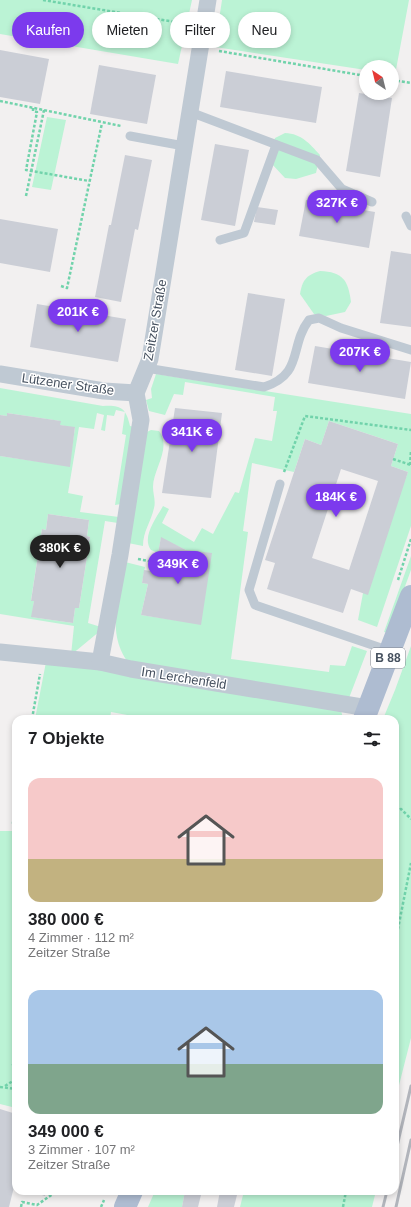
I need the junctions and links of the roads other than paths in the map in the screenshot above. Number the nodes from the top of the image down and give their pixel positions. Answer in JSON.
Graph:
{"nodes":[{"id":1,"x":208,"y":0,"type":"edge"},
{"id":2,"x":190,"y":112,"type":"junction"},
{"id":3,"x":130,"y":136,"type":"dead end"},
{"id":4,"x":276,"y":145,"type":"junction"},
{"id":5,"x":184,"y":146,"type":"junction"},
{"id":6,"x":372,"y":202,"type":"dead end"},
{"id":7,"x":406,"y":216,"type":"dead end"},
{"id":8,"x":411,"y":226,"type":"edge"},
{"id":9,"x":220,"y":240,"type":"dead end"},
{"id":10,"x":411,"y":350,"type":"edge"},
{"id":11,"x":146,"y":368,"type":"junction"},
{"id":12,"x":0,"y":374,"type":"edge"},
{"id":13,"x":136,"y":393,"type":"junction"},
{"id":14,"x":280,"y":484,"type":"road end"},
{"id":15,"x":411,"y":596,"type":"edge"},
{"id":16,"x":390,"y":651,"type":"junction"},
{"id":17,"x":0,"y":652,"type":"edge"},
{"id":18,"x":100,"y":662,"type":"junction"},
{"id":19,"x":366,"y":714,"type":"edge"},
{"id":20,"x":130,"y":1195,"type":"edge"},
{"id":21,"x":125,"y":1207,"type":"edge"}],
"edges":[{"from":1,"to":2,"type":"street","name":"Zeitzer Straße"},
{"from":2,"to":4,"type":"lane"},
{"from":2,"to":5,"type":"street","name":"Zeitzer Straße"},
{"from":3,"to":5,"type":"lane"},
{"from":4,"to":6,"type":"lane"},
{"from":4,"to":9,"type":"lane"},
{"from":5,"to":11,"type":"street","name":"Zeitzer Straße"},
{"from":7,"to":8,"type":"lane"},
{"from":10,"to":11,"type":"lane"},
{"from":11,"to":13,"type":"street","name":"Zeitzer Straße"},
{"from":12,"to":13,"type":"street","name":"Lützener Straße"},
{"from":13,"to":18,"type":"street"},
{"from":14,"to":16,"type":"lane"},
{"from":15,"to":16,"type":"main road","number":"B 88"},
{"from":16,"to":19,"type":"main road","number":"B 88"},
{"from":17,"to":18,"type":"street","name":"Im Lerchenfeld"},
{"from":18,"to":19,"type":"street","name":"Im Lerchenfeld"},
{"from":20,"to":21,"type":"main road"}]}
